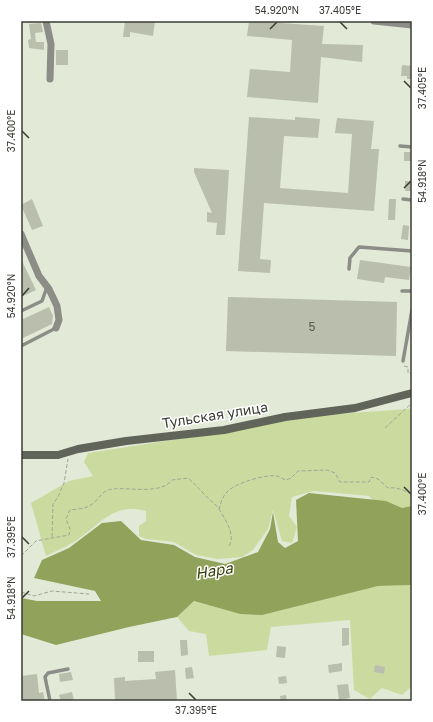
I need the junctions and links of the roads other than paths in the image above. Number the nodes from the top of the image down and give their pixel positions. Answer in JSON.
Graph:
{"nodes":[{"id":1,"x":46,"y":21,"type":"edge"},
{"id":2,"x":374,"y":21,"type":"edge"},
{"id":3,"x":412,"y":25,"type":"edge"},
{"id":4,"x":50,"y":79,"type":"dead end"},
{"id":5,"x":400,"y":146,"type":"dead end"},
{"id":6,"x":412,"y":147,"type":"edge"},
{"id":7,"x":402,"y":199,"type":"dead end"},
{"id":8,"x":412,"y":200,"type":"edge"},
{"id":9,"x":21,"y":234,"type":"edge"},
{"id":10,"x":412,"y":251,"type":"edge"},
{"id":11,"x":349,"y":269,"type":"dead end"},
{"id":12,"x":47,"y":287,"type":"junction"},
{"id":13,"x":402,"y":291,"type":"dead end"},
{"id":14,"x":412,"y":291,"type":"edge"},
{"id":15,"x":412,"y":310,"type":"edge"},
{"id":16,"x":21,"y":311,"type":"edge"},
{"id":17,"x":56,"y":328,"type":"joint"},
{"id":18,"x":21,"y":346,"type":"edge"},
{"id":19,"x":403,"y":361,"type":"road end"},
{"id":20,"x":412,"y":393,"type":"edge"},
{"id":21,"x":21,"y":455,"type":"edge"},
{"id":22,"x":68,"y":669,"type":"dead end"},
{"id":23,"x":50,"y":701,"type":"edge"}],
"edges":[{"from":1,"to":4,"type":"street"},
{"from":2,"to":3,"type":"street"},
{"from":5,"to":6,"type":"lane"},
{"from":7,"to":8,"type":"lane"},
{"from":9,"to":12,"type":"street"},
{"from":10,"to":11,"type":"lane"},
{"from":12,"to":16,"type":"lane"},
{"from":12,"to":17,"type":"street"},
{"from":13,"to":14,"type":"lane"},
{"from":15,"to":19,"type":"lane"},
{"from":17,"to":18,"type":"lane"},
{"from":20,"to":21,"type":"street","name":"Тульская улица"},
{"from":22,"to":23,"type":"lane"}]}
